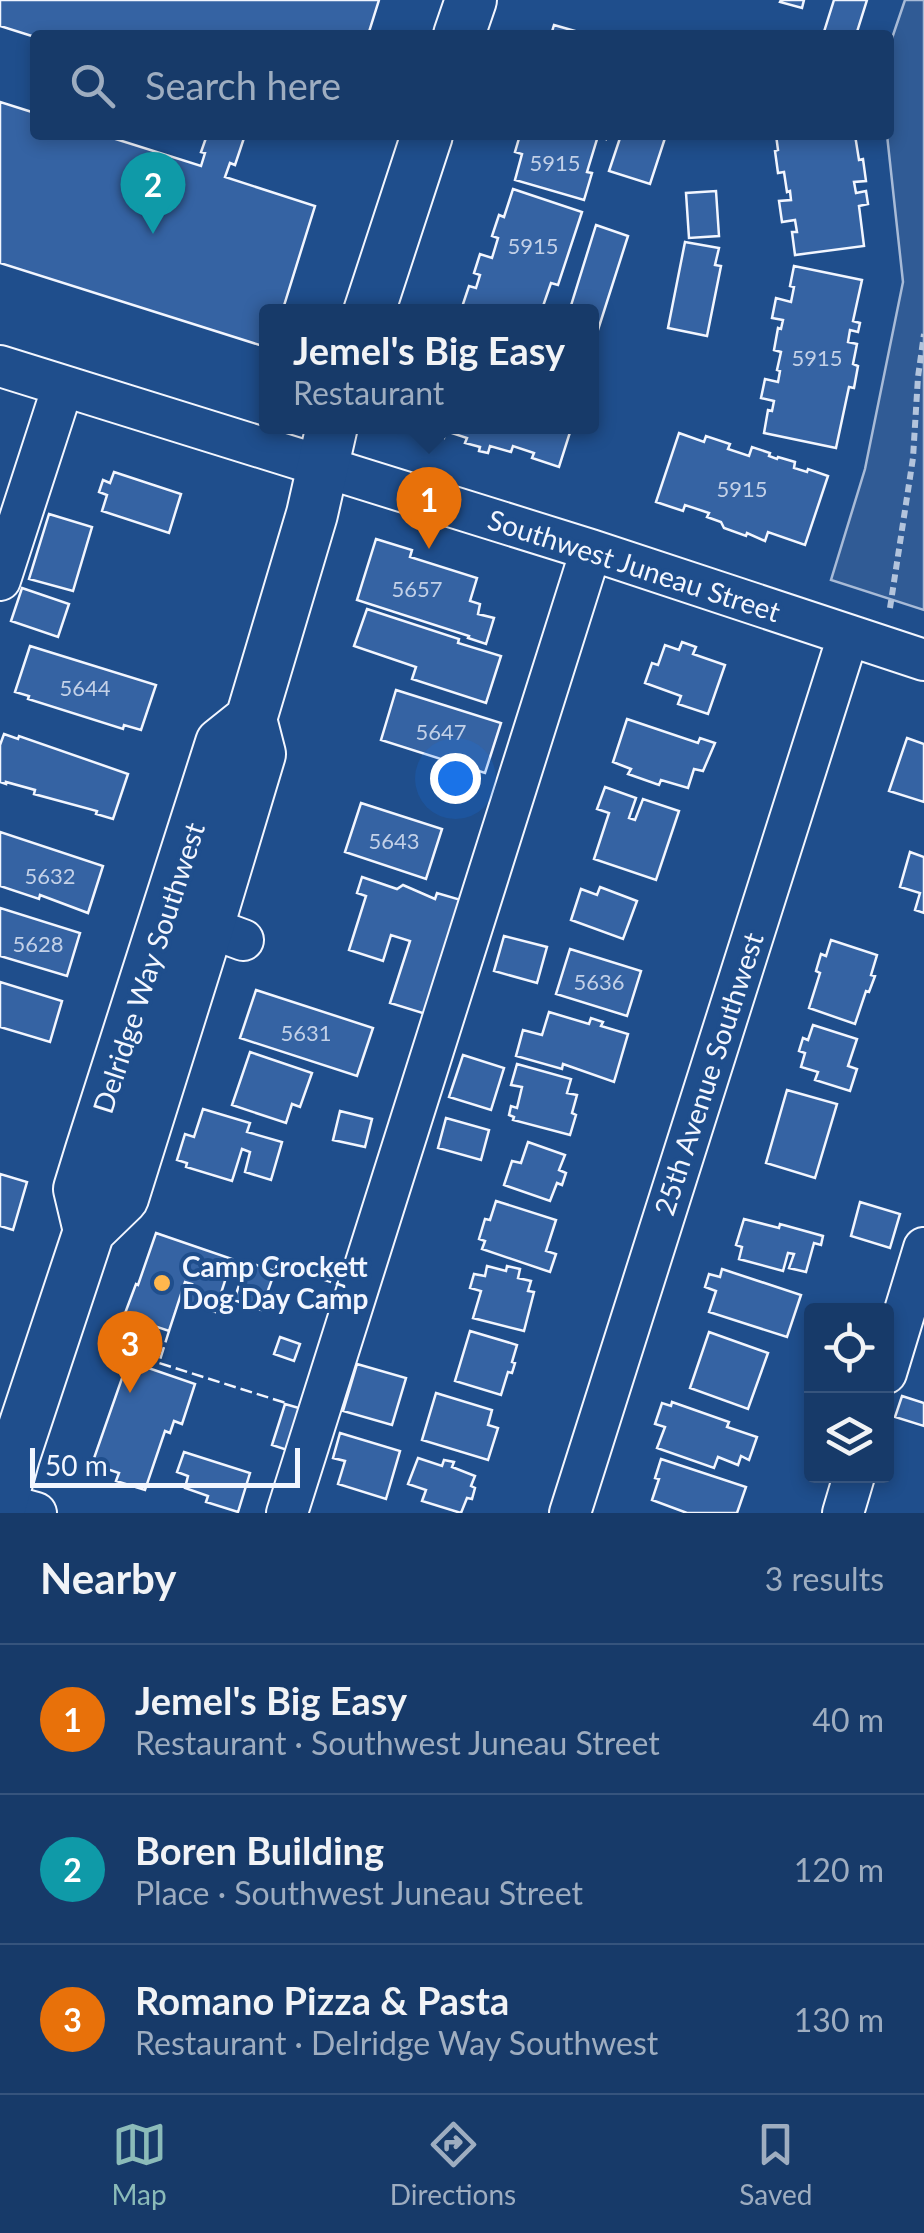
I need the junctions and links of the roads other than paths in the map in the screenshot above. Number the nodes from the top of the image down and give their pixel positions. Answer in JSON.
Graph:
{"nodes":[{"id":1,"x":471,"y":0,"type":"edge"},
{"id":2,"x":462,"y":30,"type":"edge"},
{"id":3,"x":425,"y":140,"type":"edge"},
{"id":4,"x":372,"y":304,"type":"edge"},
{"id":5,"x":0,"y":366,"type":"edge"},
{"id":6,"x":63,"y":386,"type":"junction"},
{"id":7,"x":259,"y":430,"type":"edge"},
{"id":8,"x":275,"y":434,"type":"edge"},
{"id":9,"x":328,"y":446,"type":"edge"},
{"id":10,"x":591,"y":550,"type":"junction"},
{"id":11,"x":0,"y":580,"type":"edge"},
{"id":12,"x":848,"y":636,"type":"junction"},
{"id":13,"x":924,"y":660,"type":"edge"},
{"id":14,"x":251,"y":720,"type":"junction"},
{"id":15,"x":89,"y":1231,"type":"junction"},
{"id":16,"x":924,"y":1248,"type":"edge"},
{"id":17,"x":894,"y":1346,"type":"edge"},
{"id":18,"x":852,"y":1483,"type":"edge"},
{"id":19,"x":10,"y":1507,"type":"edge"},
{"id":20,"x":287,"y":1513,"type":"edge"},
{"id":21,"x":570,"y":1513,"type":"edge"},
{"id":22,"x":842,"y":1513,"type":"edge"}],
"edges":[{"from":1,"to":2,"type":"main road"},
{"from":3,"to":4,"type":"main road"},
{"from":5,"to":6,"type":"street","name":"Southwest Juneau Street"},
{"from":6,"to":7,"type":"street","name":"Southwest Juneau Street"},
{"from":6,"to":11,"type":"street"},
{"from":8,"to":9,"type":"street","name":"Southwest Juneau Street"},
{"from":9,"to":10,"type":"street","name":"Southwest Juneau Street"},
{"from":9,"to":14,"type":"main road","name":"Delridge Way Southwest"},
{"from":10,"to":12,"type":"street","name":"Southwest Juneau Street"},
{"from":10,"to":20,"type":"street"},
{"from":12,"to":13,"type":"street","name":"Southwest Juneau Street"},
{"from":12,"to":21,"type":"street","name":"25th Avenue Southwest"},
{"from":14,"to":15,"type":"main road","name":"Delridge Way Southwest"},
{"from":14,"to":15,"type":"main road","name":"Delridge Way Southwest"},
{"from":15,"to":19,"type":"main road","name":"Delridge Way Southwest"},
{"from":16,"to":17,"type":"street"},
{"from":18,"to":22,"type":"street"}]}
